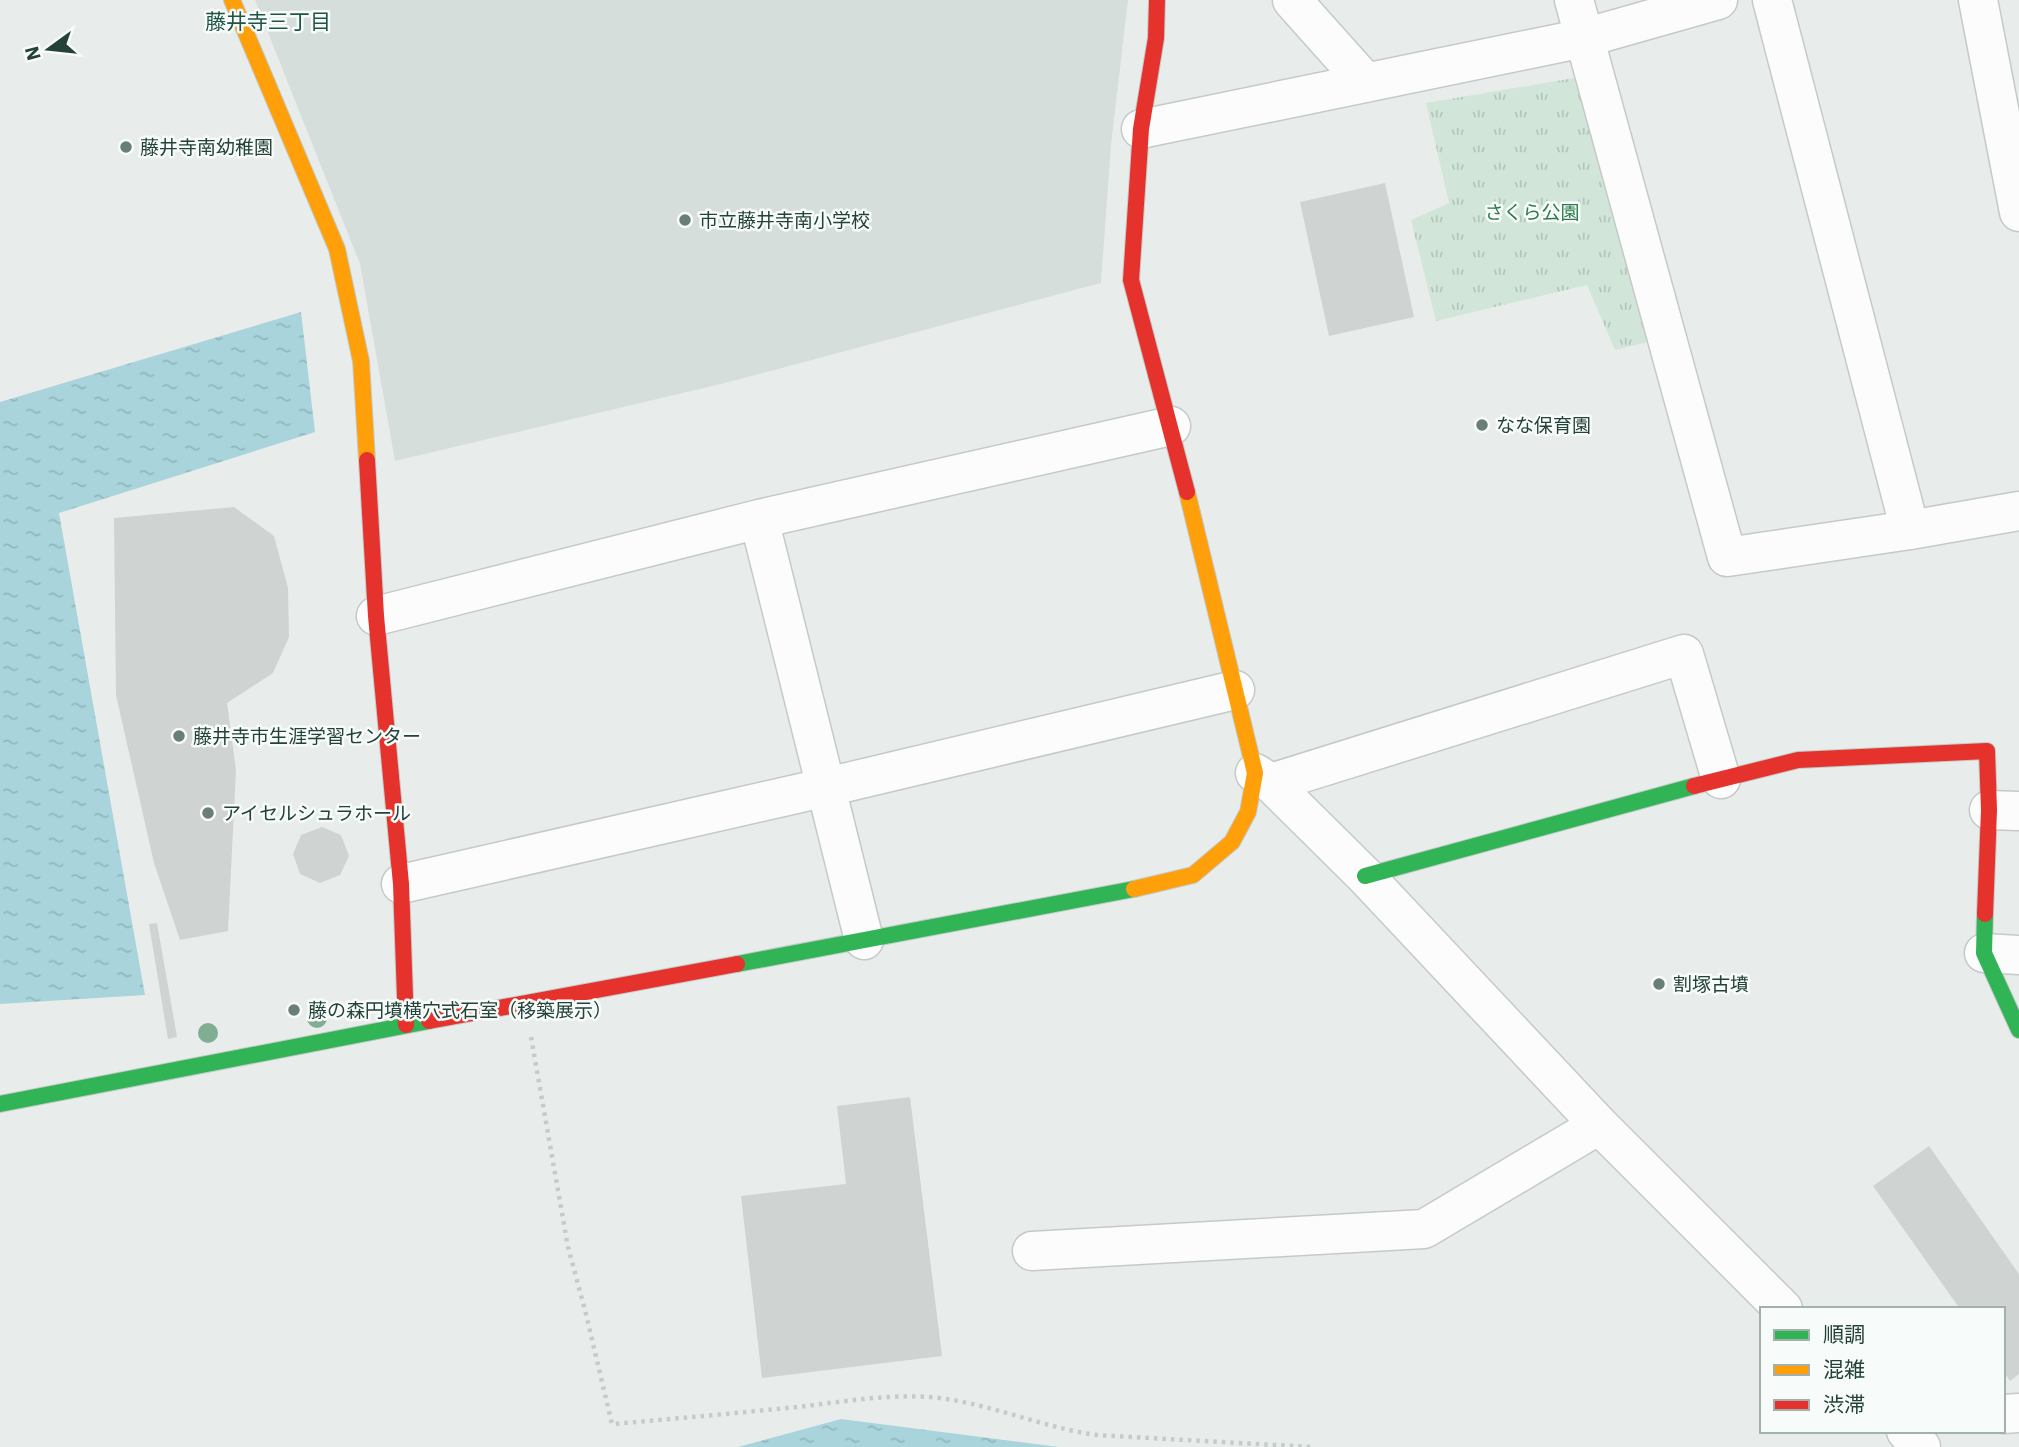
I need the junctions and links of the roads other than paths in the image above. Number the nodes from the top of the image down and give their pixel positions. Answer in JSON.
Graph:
{"nodes":[{"id":1,"x":232,"y":0,"type":"edge"},
{"id":2,"x":1157,"y":0,"type":"edge"},
{"id":3,"x":1292,"y":0,"type":"edge"},
{"id":4,"x":1574,"y":0,"type":"edge"},
{"id":5,"x":1718,"y":0,"type":"edge"},
{"id":6,"x":1772,"y":0,"type":"edge"},
{"id":7,"x":1978,"y":0,"type":"edge"},
{"id":8,"x":1584,"y":38,"type":"junction"},
{"id":9,"x":1366,"y":83,"type":"junction"},
{"id":10,"x":1141,"y":129,"type":"junction"},
{"id":11,"x":2019,"y":212,"type":"edge"},
{"id":12,"x":1171,"y":426,"type":"junction"},
{"id":13,"x":2019,"y":511,"type":"edge"},
{"id":14,"x":759,"y":519,"type":"junction"},
{"id":15,"x":1910,"y":530,"type":"junction"},
{"id":16,"x":376,"y":616,"type":"junction"},
{"id":17,"x":1235,"y":690,"type":"junction"},
{"id":18,"x":1263,"y":778,"type":"junction"},
{"id":19,"x":1721,"y":779,"type":"junction"},
{"id":20,"x":827,"y":787,"type":"junction"},
{"id":21,"x":2004,"y":811,"type":"edge"},
{"id":22,"x":1365,"y":876,"type":"junction"},
{"id":23,"x":401,"y":884,"type":"junction"},
{"id":24,"x":864,"y":940,"type":"junction"},
{"id":25,"x":2002,"y":954,"type":"edge"},
{"id":26,"x":406,"y":1025,"type":"junction"},
{"id":27,"x":2019,"y":1030,"type":"edge"},
{"id":28,"x":0,"y":1104,"type":"edge"},
{"id":29,"x":1599,"y":1125,"type":"junction"},
{"id":30,"x":1032,"y":1251,"type":"dead end"},
{"id":31,"x":1781,"y":1307,"type":"edge"},
{"id":32,"x":1908,"y":1433,"type":"edge"},
{"id":33,"x":1921,"y":1447,"type":"edge"}],
"edges":[{"from":1,"to":16,"type":"street"},
{"from":2,"to":10,"type":"street"},
{"from":3,"to":9,"type":"street"},
{"from":4,"to":8,"type":"street"},
{"from":5,"to":8,"type":"street"},
{"from":6,"to":15,"type":"street"},
{"from":7,"to":11,"type":"street"},
{"from":8,"to":9,"type":"street"},
{"from":8,"to":15,"type":"street"},
{"from":9,"to":10,"type":"street"},
{"from":10,"to":12,"type":"street"},
{"from":12,"to":14,"type":"street"},
{"from":12,"to":17,"type":"street"},
{"from":13,"to":15,"type":"street"},
{"from":14,"to":16,"type":"street"},
{"from":14,"to":20,"type":"street"},
{"from":16,"to":23,"type":"street"},
{"from":17,"to":18,"type":"street"},
{"from":17,"to":20,"type":"street"},
{"from":18,"to":19,"type":"street"},
{"from":18,"to":22,"type":"street"},
{"from":18,"to":24,"type":"street"},
{"from":19,"to":21,"type":"street"},
{"from":19,"to":22,"type":"street"},
{"from":20,"to":23,"type":"street"},
{"from":20,"to":24,"type":"street"},
{"from":21,"to":25,"type":"street"},
{"from":22,"to":29,"type":"street"},
{"from":23,"to":26,"type":"street"},
{"from":24,"to":26,"type":"street"},
{"from":25,"to":27,"type":"street"},
{"from":26,"to":28,"type":"street"},
{"from":29,"to":30,"type":"street"},
{"from":29,"to":31,"type":"street"},
{"from":32,"to":33,"type":"street"}]}
